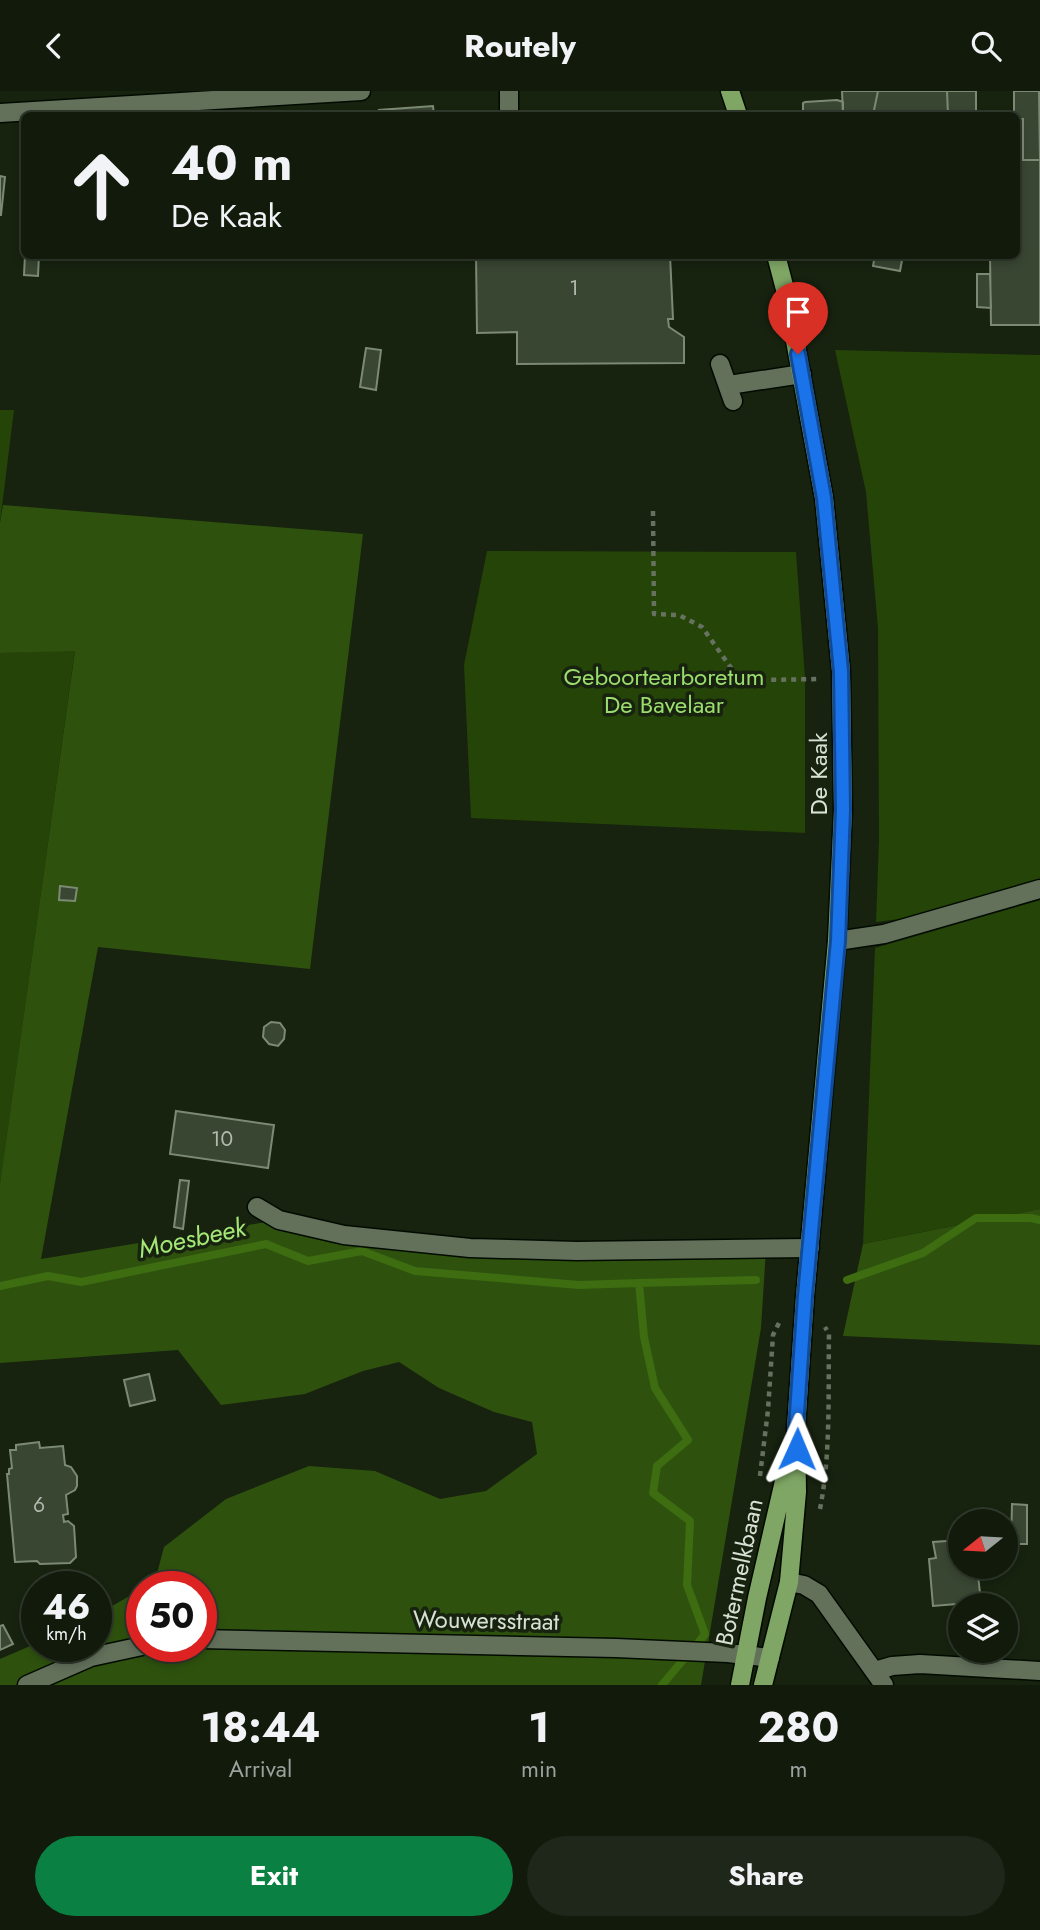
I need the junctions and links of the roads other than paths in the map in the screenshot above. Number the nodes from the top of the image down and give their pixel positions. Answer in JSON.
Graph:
{"nodes":[{"id":1,"x":361,"y":91,"type":"edge"},
{"id":2,"x":509,"y":91,"type":"edge"},
{"id":3,"x":730,"y":91,"type":"edge"},
{"id":4,"x":509,"y":112,"type":"edge"},
{"id":5,"x":737,"y":112,"type":"edge"},
{"id":6,"x":0,"y":113,"type":"edge"},
{"id":7,"x":777,"y":259,"type":"edge"},
{"id":8,"x":720,"y":364,"type":"dead end"},
{"id":9,"x":802,"y":374,"type":"junction"},
{"id":10,"x":1040,"y":889,"type":"edge"},
{"id":11,"x":838,"y":941,"type":"junction"},
{"id":12,"x":257,"y":1207,"type":"dead end"},
{"id":13,"x":810,"y":1248,"type":"junction"},
{"id":14,"x":805,"y":1296,"type":"joint"},
{"id":15,"x":796,"y":1428,"type":"junction"},
{"id":16,"x":789,"y":1581,"type":"junction"},
{"id":17,"x":217,"y":1639,"type":"edge"},
{"id":18,"x":126,"y":1650,"type":"edge"},
{"id":19,"x":746,"y":1654,"type":"junction"},
{"id":20,"x":770,"y":1658,"type":"junction"},
{"id":21,"x":1040,"y":1671,"type":"edge"},
{"id":22,"x":880,"y":1678,"type":"edge"},
{"id":23,"x":27,"y":1685,"type":"edge"},
{"id":24,"x":740,"y":1685,"type":"edge"},
{"id":25,"x":763,"y":1685,"type":"edge"}],
"edges":[{"from":1,"to":6,"type":"street"},
{"from":2,"to":4,"type":"street"},
{"from":3,"to":5,"type":"main road"},
{"from":7,"to":9,"type":"main road","name":"De Kaak"},
{"from":8,"to":9,"type":"street"},
{"from":9,"to":11,"type":"main road","name":"De Kaak"},
{"from":10,"to":11,"type":"street"},
{"from":11,"to":13,"type":"main road","name":"De Kaak"},
{"from":12,"to":13,"type":"street"},
{"from":13,"to":14,"type":"main road","name":"De Kaak"},
{"from":14,"to":15,"type":"main road","name":"Botermelkbaan"},
{"from":15,"to":16,"type":"main road","name":"Botermelkbaan"},
{"from":15,"to":19,"type":"main road","name":"Botermelkbaan"},
{"from":16,"to":20,"type":"main road","name":"Botermelkbaan"},
{"from":16,"to":22,"type":"street"},
{"from":17,"to":19,"type":"street","name":"Wouwersstraat"},
{"from":18,"to":23,"type":"street"},
{"from":19,"to":20,"type":"street","name":"Wouwersstraat"},
{"from":19,"to":24,"type":"main road","name":"Botermelkbaan"},
{"from":20,"to":25,"type":"main road","name":"Botermelkbaan"},
{"from":21,"to":22,"type":"street"}]}
